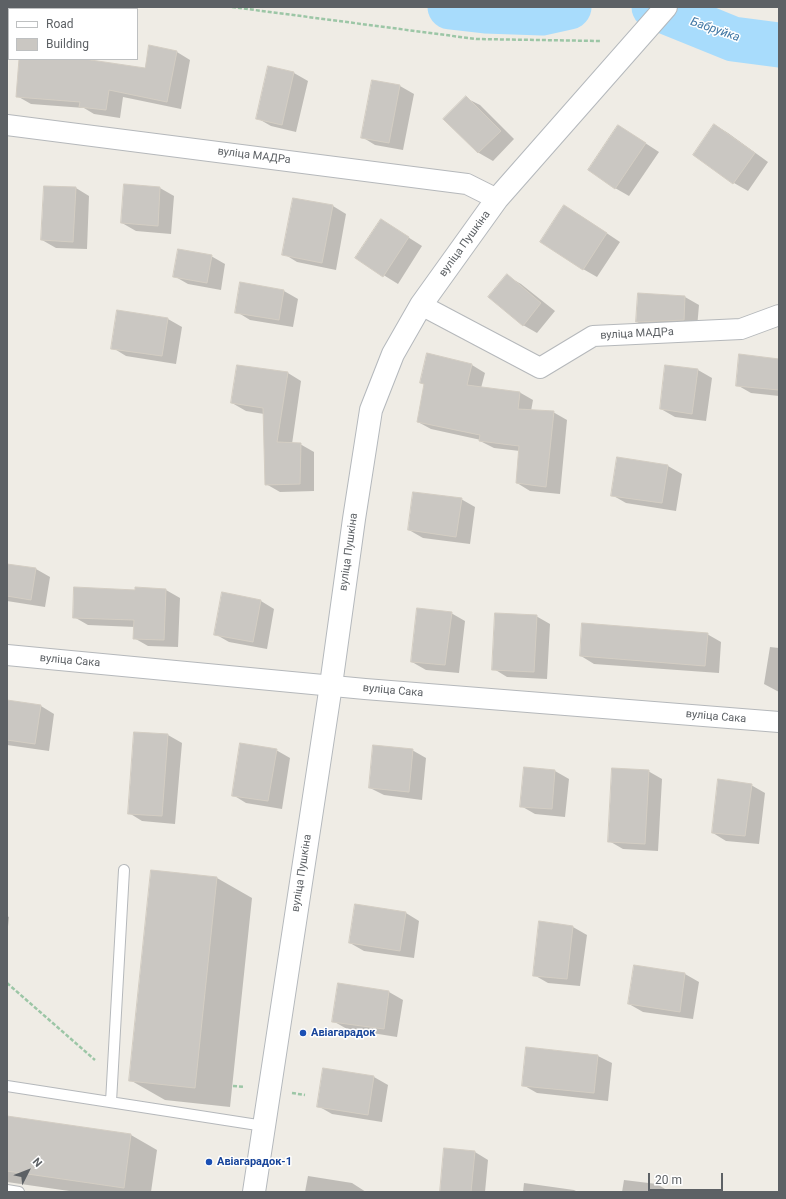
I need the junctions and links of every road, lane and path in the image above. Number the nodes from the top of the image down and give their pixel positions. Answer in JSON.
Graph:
{"nodes":[{"id":1,"x":232,"y":7,"type":"edge"},
{"id":2,"x":666,"y":7,"type":"edge"},
{"id":3,"x":601,"y":41,"type":"dead end"},
{"id":4,"x":7,"y":125,"type":"edge"},
{"id":5,"x":497,"y":199,"type":"junction"},
{"id":6,"x":421,"y":305,"type":"junction"},
{"id":7,"x":779,"y":315,"type":"edge"},
{"id":8,"x":7,"y":655,"type":"edge"},
{"id":9,"x":331,"y":685,"type":"junction"},
{"id":10,"x":779,"y":722,"type":"edge"},
{"id":11,"x":124,"y":870,"type":"dead end"},
{"id":12,"x":7,"y":983,"type":"edge"},
{"id":13,"x":112,"y":1075,"type":"junction"},
{"id":14,"x":7,"y":1086,"type":"edge"},
{"id":15,"x":111,"y":1102,"type":"junction"},
{"id":16,"x":264,"y":1126,"type":"junction"},
{"id":17,"x":7,"y":1190,"type":"edge"},
{"id":18,"x":20,"y":1192,"type":"edge"},
{"id":19,"x":254,"y":1192,"type":"edge"}],
"edges":[{"from":1,"to":3,"type":"path"},
{"from":2,"to":5,"type":"main road","name":"вуліца Пушкіна"},
{"from":4,"to":5,"type":"street","name":"вуліца МАДРа"},
{"from":5,"to":6,"type":"main road","name":"вуліца Пушкіна"},
{"from":6,"to":7,"type":"street","name":"вуліца МАДРа"},
{"from":6,"to":9,"type":"main road","name":"вуліца Пушкіна"},
{"from":8,"to":9,"type":"street","name":"вуліца Сака"},
{"from":9,"to":10,"type":"street","name":"вуліца Сака"},
{"from":9,"to":16,"type":"main road","name":"вуліца Пушкіна"},
{"from":11,"to":13,"type":"lane"},
{"from":12,"to":13,"type":"path"},
{"from":13,"to":15,"type":"lane"},
{"from":14,"to":15,"type":"lane"},
{"from":15,"to":16,"type":"lane"},
{"from":16,"to":19,"type":"main road","name":"вуліца Пушкіна"},
{"from":17,"to":18,"type":"lane"}]}
